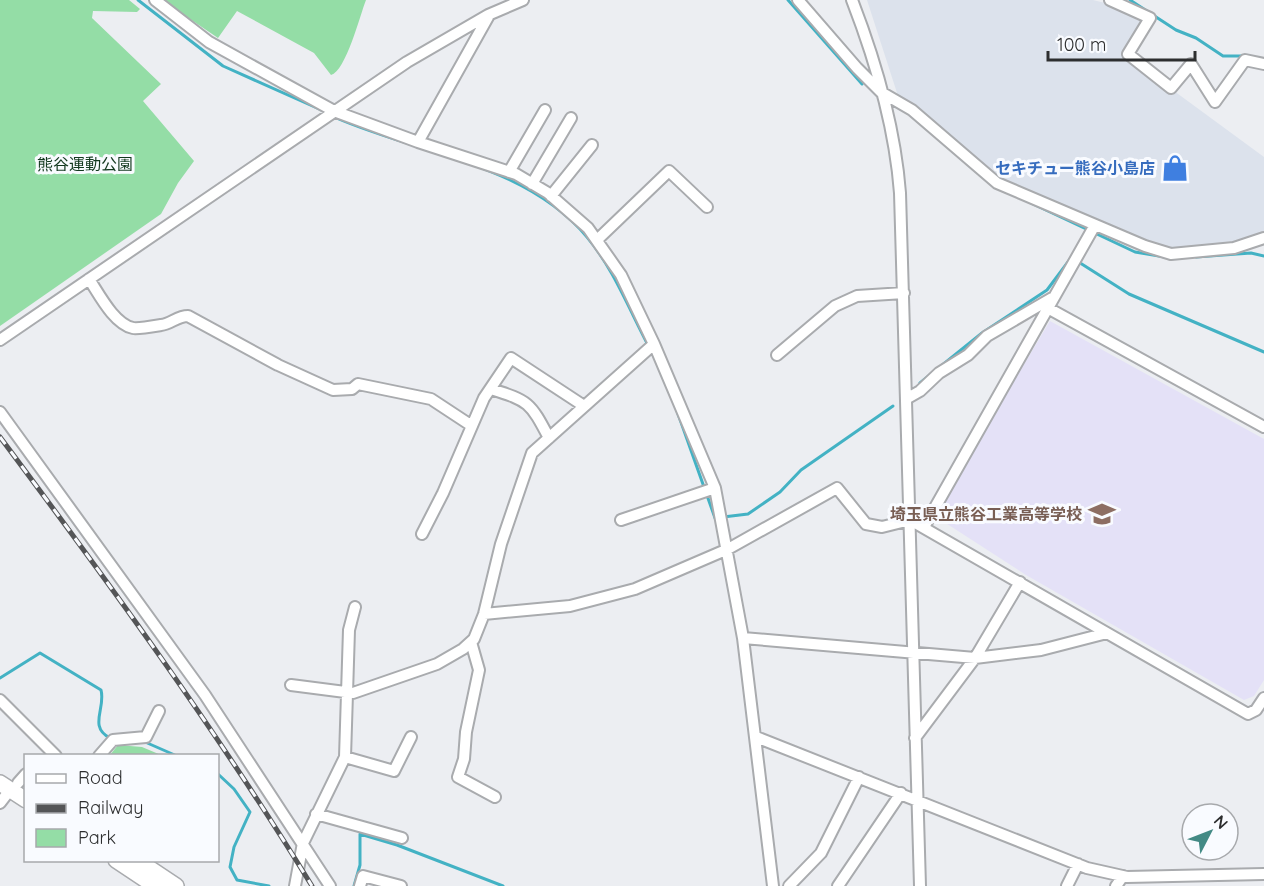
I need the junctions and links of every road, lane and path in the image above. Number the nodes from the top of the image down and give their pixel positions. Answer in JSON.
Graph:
{"nodes":[{"id":1,"x":155,"y":0,"type":"edge"},
{"id":2,"x":798,"y":0,"type":"edge"},
{"id":3,"x":852,"y":0,"type":"edge"},
{"id":4,"x":1110,"y":0,"type":"edge"},
{"id":5,"x":516,"y":1,"type":"edge"},
{"id":6,"x":488,"y":15,"type":"junction"},
{"id":7,"x":1264,"y":64,"type":"edge"},
{"id":8,"x":881,"y":92,"type":"junction"},
{"id":9,"x":545,"y":110,"type":"dead end"},
{"id":10,"x":334,"y":111,"type":"junction"},
{"id":11,"x":571,"y":118,"type":"dead end"},
{"id":12,"x":418,"y":142,"type":"junction"},
{"id":13,"x":592,"y":145,"type":"dead end"},
{"id":14,"x":509,"y":172,"type":"junction"},
{"id":15,"x":532,"y":184,"type":"junction"},
{"id":16,"x":551,"y":196,"type":"junction"},
{"id":17,"x":707,"y":207,"type":"dead end"},
{"id":18,"x":1095,"y":226,"type":"junction"},
{"id":19,"x":1264,"y":238,"type":"edge"},
{"id":20,"x":597,"y":240,"type":"junction"},
{"id":21,"x":89,"y":279,"type":"junction"},
{"id":22,"x":904,"y":293,"type":"junction"},
{"id":23,"x":1049,"y":302,"type":"junction"},
{"id":24,"x":0,"y":340,"type":"edge"},
{"id":25,"x":654,"y":344,"type":"junction"},
{"id":26,"x":777,"y":355,"type":"dead end"},
{"id":27,"x":491,"y":389,"type":"junction"},
{"id":28,"x":906,"y":399,"type":"junction"},
{"id":29,"x":584,"y":406,"type":"junction"},
{"id":30,"x":0,"y":412,"type":"edge"},
{"id":31,"x":472,"y":426,"type":"junction"},
{"id":32,"x":1264,"y":427,"type":"edge"},
{"id":33,"x":549,"y":438,"type":"junction"},
{"id":34,"x":713,"y":488,"type":"junction"},
{"id":35,"x":621,"y":520,"type":"dead end"},
{"id":36,"x":910,"y":520,"type":"junction"},
{"id":37,"x":924,"y":527,"type":"junction"},
{"id":38,"x":422,"y":534,"type":"dead end"},
{"id":39,"x":728,"y":549,"type":"junction"},
{"id":40,"x":1020,"y":582,"type":"junction"},
{"id":41,"x":355,"y":607,"type":"dead end"},
{"id":42,"x":484,"y":614,"type":"junction"},
{"id":43,"x":1107,"y":633,"type":"junction"},
{"id":44,"x":743,"y":638,"type":"junction"},
{"id":45,"x":471,"y":642,"type":"junction"},
{"id":46,"x":914,"y":651,"type":"junction"},
{"id":47,"x":975,"y":658,"type":"junction"},
{"id":48,"x":291,"y":685,"type":"dead end"},
{"id":49,"x":348,"y":692,"type":"junction"},
{"id":50,"x":1264,"y":698,"type":"edge"},
{"id":51,"x":0,"y":700,"type":"edge"},
{"id":52,"x":159,"y":711,"type":"dead end"},
{"id":53,"x":411,"y":737,"type":"dead end"},
{"id":54,"x":756,"y":737,"type":"junction"},
{"id":55,"x":915,"y":738,"type":"junction"},
{"id":56,"x":50,"y":754,"type":"edge"},
{"id":57,"x":100,"y":754,"type":"edge"},
{"id":58,"x":345,"y":757,"type":"junction"},
{"id":59,"x":0,"y":771,"type":"edge"},
{"id":60,"x":859,"y":777,"type":"junction"},
{"id":61,"x":16,"y":783,"type":"edge"},
{"id":62,"x":901,"y":793,"type":"junction"},
{"id":63,"x":24,"y":797,"type":"edge"},
{"id":64,"x":495,"y":797,"type":"dead end"},
{"id":65,"x":916,"y":799,"type":"junction"},
{"id":66,"x":0,"y":802,"type":"edge"},
{"id":67,"x":316,"y":814,"type":"junction"},
{"id":68,"x":402,"y":838,"type":"dead end"},
{"id":69,"x":303,"y":843,"type":"junction"},
{"id":70,"x":118,"y":862,"type":"edge"},
{"id":71,"x":140,"y":862,"type":"edge"},
{"id":72,"x":1078,"y":864,"type":"junction"},
{"id":73,"x":1264,"y":874,"type":"edge"},
{"id":74,"x":1123,"y":876,"type":"junction"},
{"id":75,"x":793,"y":882,"type":"edge"},
{"id":76,"x":155,"y":886,"type":"edge"},
{"id":77,"x":176,"y":886,"type":"edge"},
{"id":78,"x":295,"y":886,"type":"edge"},
{"id":79,"x":330,"y":886,"type":"edge"},
{"id":80,"x":360,"y":886,"type":"edge"},
{"id":81,"x":401,"y":886,"type":"edge"},
{"id":82,"x":773,"y":886,"type":"edge"},
{"id":83,"x":807,"y":886,"type":"edge"},
{"id":84,"x":838,"y":886,"type":"edge"},
{"id":85,"x":920,"y":886,"type":"edge"},
{"id":86,"x":1067,"y":886,"type":"edge"},
{"id":87,"x":1116,"y":886,"type":"edge"}],
"edges":[{"from":1,"to":10,"type":"street"},
{"from":2,"to":8,"type":"street"},
{"from":3,"to":8,"type":"street"},
{"from":4,"to":7,"type":"street"},
{"from":5,"to":6,"type":"street"},
{"from":6,"to":10,"type":"street"},
{"from":6,"to":12,"type":"street"},
{"from":8,"to":18,"type":"street"},
{"from":8,"to":22,"type":"street"},
{"from":9,"to":14,"type":"street"},
{"from":10,"to":12,"type":"street"},
{"from":10,"to":21,"type":"street"},
{"from":11,"to":15,"type":"street"},
{"from":12,"to":14,"type":"street"},
{"from":13,"to":16,"type":"street"},
{"from":14,"to":15,"type":"street"},
{"from":15,"to":16,"type":"street"},
{"from":16,"to":20,"type":"street"},
{"from":17,"to":20,"type":"street"},
{"from":18,"to":19,"type":"street"},
{"from":18,"to":23,"type":"street"},
{"from":20,"to":25,"type":"street"},
{"from":21,"to":24,"type":"street"},
{"from":21,"to":31,"type":"street"},
{"from":22,"to":26,"type":"street"},
{"from":22,"to":28,"type":"street"},
{"from":23,"to":28,"type":"street"},
{"from":23,"to":32,"type":"street"},
{"from":23,"to":37,"type":"street"},
{"from":25,"to":29,"type":"street"},
{"from":25,"to":34,"type":"street"},
{"from":27,"to":29,"type":"street"},
{"from":27,"to":31,"type":"street"},
{"from":27,"to":33,"type":"street"},
{"from":28,"to":36,"type":"street"},
{"from":29,"to":33,"type":"street"},
{"from":30,"to":69,"type":"street"},
{"from":31,"to":38,"type":"street"},
{"from":33,"to":42,"type":"street"},
{"from":34,"to":35,"type":"street"},
{"from":34,"to":39,"type":"street"},
{"from":36,"to":37,"type":"street"},
{"from":36,"to":39,"type":"street"},
{"from":36,"to":46,"type":"street"},
{"from":37,"to":40,"type":"street"},
{"from":39,"to":42,"type":"street"},
{"from":39,"to":44,"type":"street"},
{"from":40,"to":43,"type":"street"},
{"from":40,"to":47,"type":"street"},
{"from":41,"to":49,"type":"street"},
{"from":42,"to":45,"type":"street"},
{"from":43,"to":47,"type":"street"},
{"from":43,"to":50,"type":"street"},
{"from":44,"to":46,"type":"street"},
{"from":44,"to":54,"type":"street"},
{"from":45,"to":49,"type":"street"},
{"from":45,"to":64,"type":"street"},
{"from":46,"to":47,"type":"street"},
{"from":46,"to":55,"type":"street"},
{"from":47,"to":55,"type":"street"},
{"from":48,"to":49,"type":"street"},
{"from":49,"to":58,"type":"street"},
{"from":51,"to":56,"type":"street"},
{"from":52,"to":57,"type":"street"},
{"from":53,"to":58,"type":"street"},
{"from":54,"to":60,"type":"street"},
{"from":54,"to":82,"type":"street"},
{"from":55,"to":65,"type":"street"},
{"from":58,"to":67,"type":"street"},
{"from":59,"to":61,"type":"highway"},
{"from":60,"to":62,"type":"street"},
{"from":60,"to":75,"type":"street"},
{"from":61,"to":63,"type":"highway"},
{"from":61,"to":66,"type":"street"},
{"from":62,"to":65,"type":"street"},
{"from":62,"to":84,"type":"street"},
{"from":65,"to":72,"type":"street"},
{"from":65,"to":85,"type":"street"},
{"from":67,"to":68,"type":"street"},
{"from":67,"to":69,"type":"street"},
{"from":69,"to":78,"type":"street"},
{"from":69,"to":79,"type":"street"},
{"from":70,"to":76,"type":"highway"},
{"from":71,"to":77,"type":"highway"},
{"from":72,"to":74,"type":"street"},
{"from":72,"to":86,"type":"street"},
{"from":73,"to":74,"type":"street"},
{"from":74,"to":87,"type":"street"},
{"from":75,"to":83,"type":"street"},
{"from":80,"to":81,"type":"street"}]}
